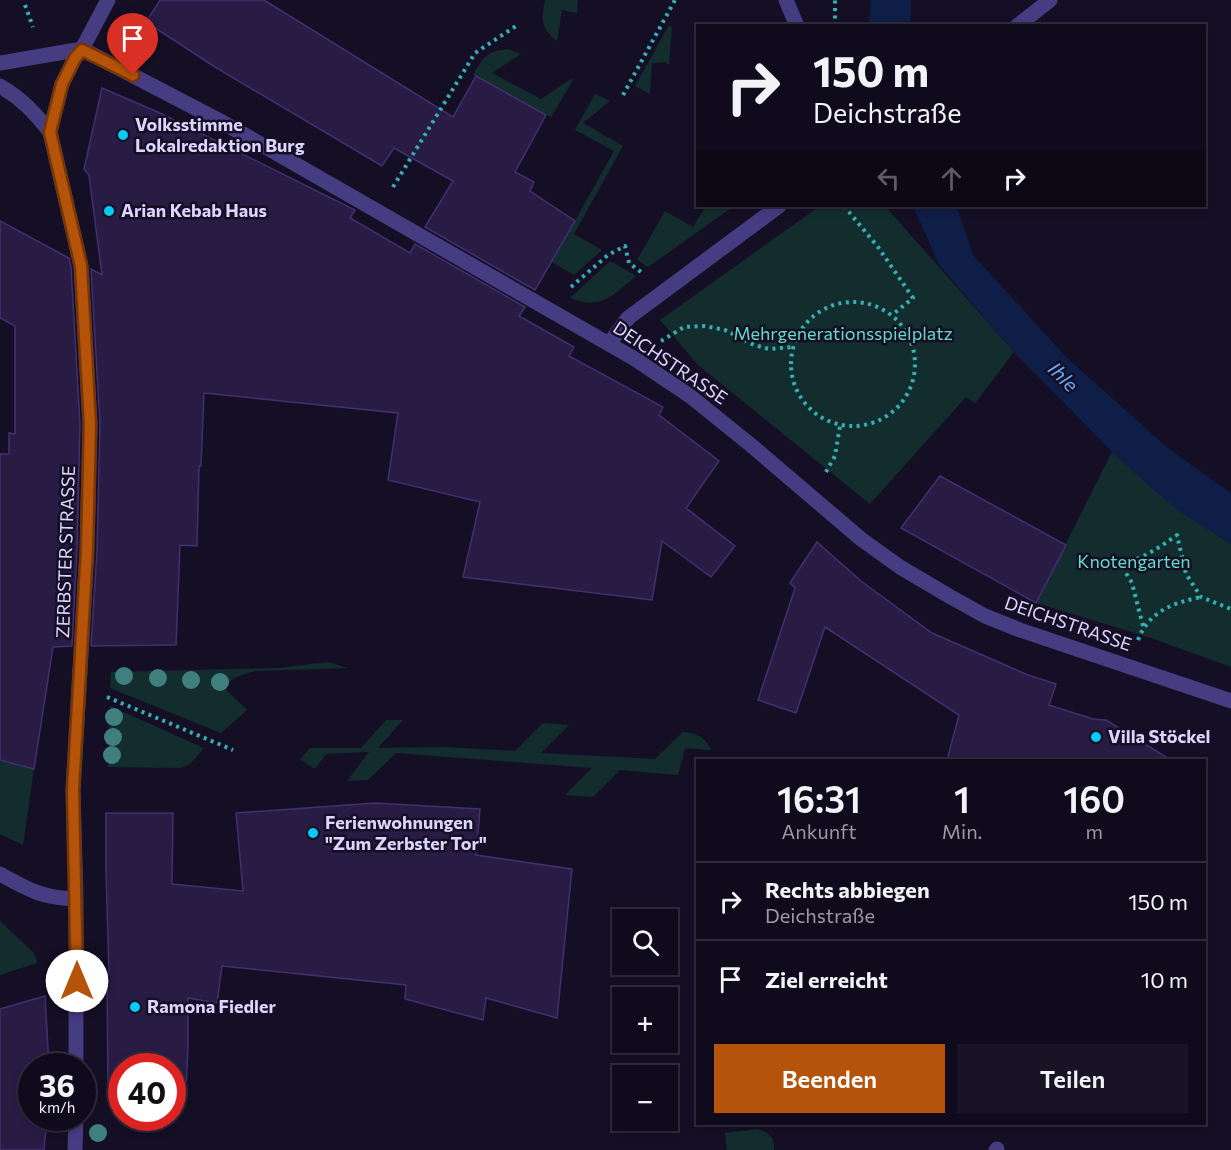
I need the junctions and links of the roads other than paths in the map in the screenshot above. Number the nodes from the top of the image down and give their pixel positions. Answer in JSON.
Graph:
{"nodes":[{"id":1,"x":108,"y":0,"type":"edge"},
{"id":2,"x":786,"y":0,"type":"edge"},
{"id":3,"x":1050,"y":0,"type":"edge"},
{"id":4,"x":796,"y":24,"type":"edge"},
{"id":5,"x":1020,"y":24,"type":"edge"},
{"id":6,"x":82,"y":50,"type":"junction"},
{"id":7,"x":0,"y":63,"type":"edge"},
{"id":8,"x":0,"y":86,"type":"edge"},
{"id":9,"x":50,"y":132,"type":"junction"},
{"id":10,"x":778,"y":207,"type":"edge"},
{"id":11,"x":609,"y":344,"type":"junction"},
{"id":12,"x":1231,"y":701,"type":"edge"},
{"id":13,"x":0,"y":874,"type":"edge"},
{"id":14,"x":76,"y":899,"type":"junction"},
{"id":15,"x":76,"y":1053,"type":"edge"},
{"id":16,"x":76,"y":1131,"type":"edge"},
{"id":17,"x":75,"y":1150,"type":"edge"}],
"edges":[{"from":1,"to":6,"type":"street","name":"ZERBSTER STRASSE"},
{"from":2,"to":4,"type":"street"},
{"from":3,"to":5,"type":"street"},
{"from":6,"to":7,"type":"street"},
{"from":6,"to":9,"type":"street","name":"ZERBSTER STRASSE"},
{"from":6,"to":11,"type":"street","name":"DEICHSTRASSE"},
{"from":8,"to":9,"type":"street"},
{"from":9,"to":14,"type":"street","name":"ZERBSTER STRASSE"},
{"from":10,"to":11,"type":"street"},
{"from":11,"to":12,"type":"street","name":"DEICHSTRASSE"},
{"from":13,"to":14,"type":"street"},
{"from":14,"to":15,"type":"street","name":"ZERBSTER STRASSE"},
{"from":16,"to":17,"type":"street"}]}
